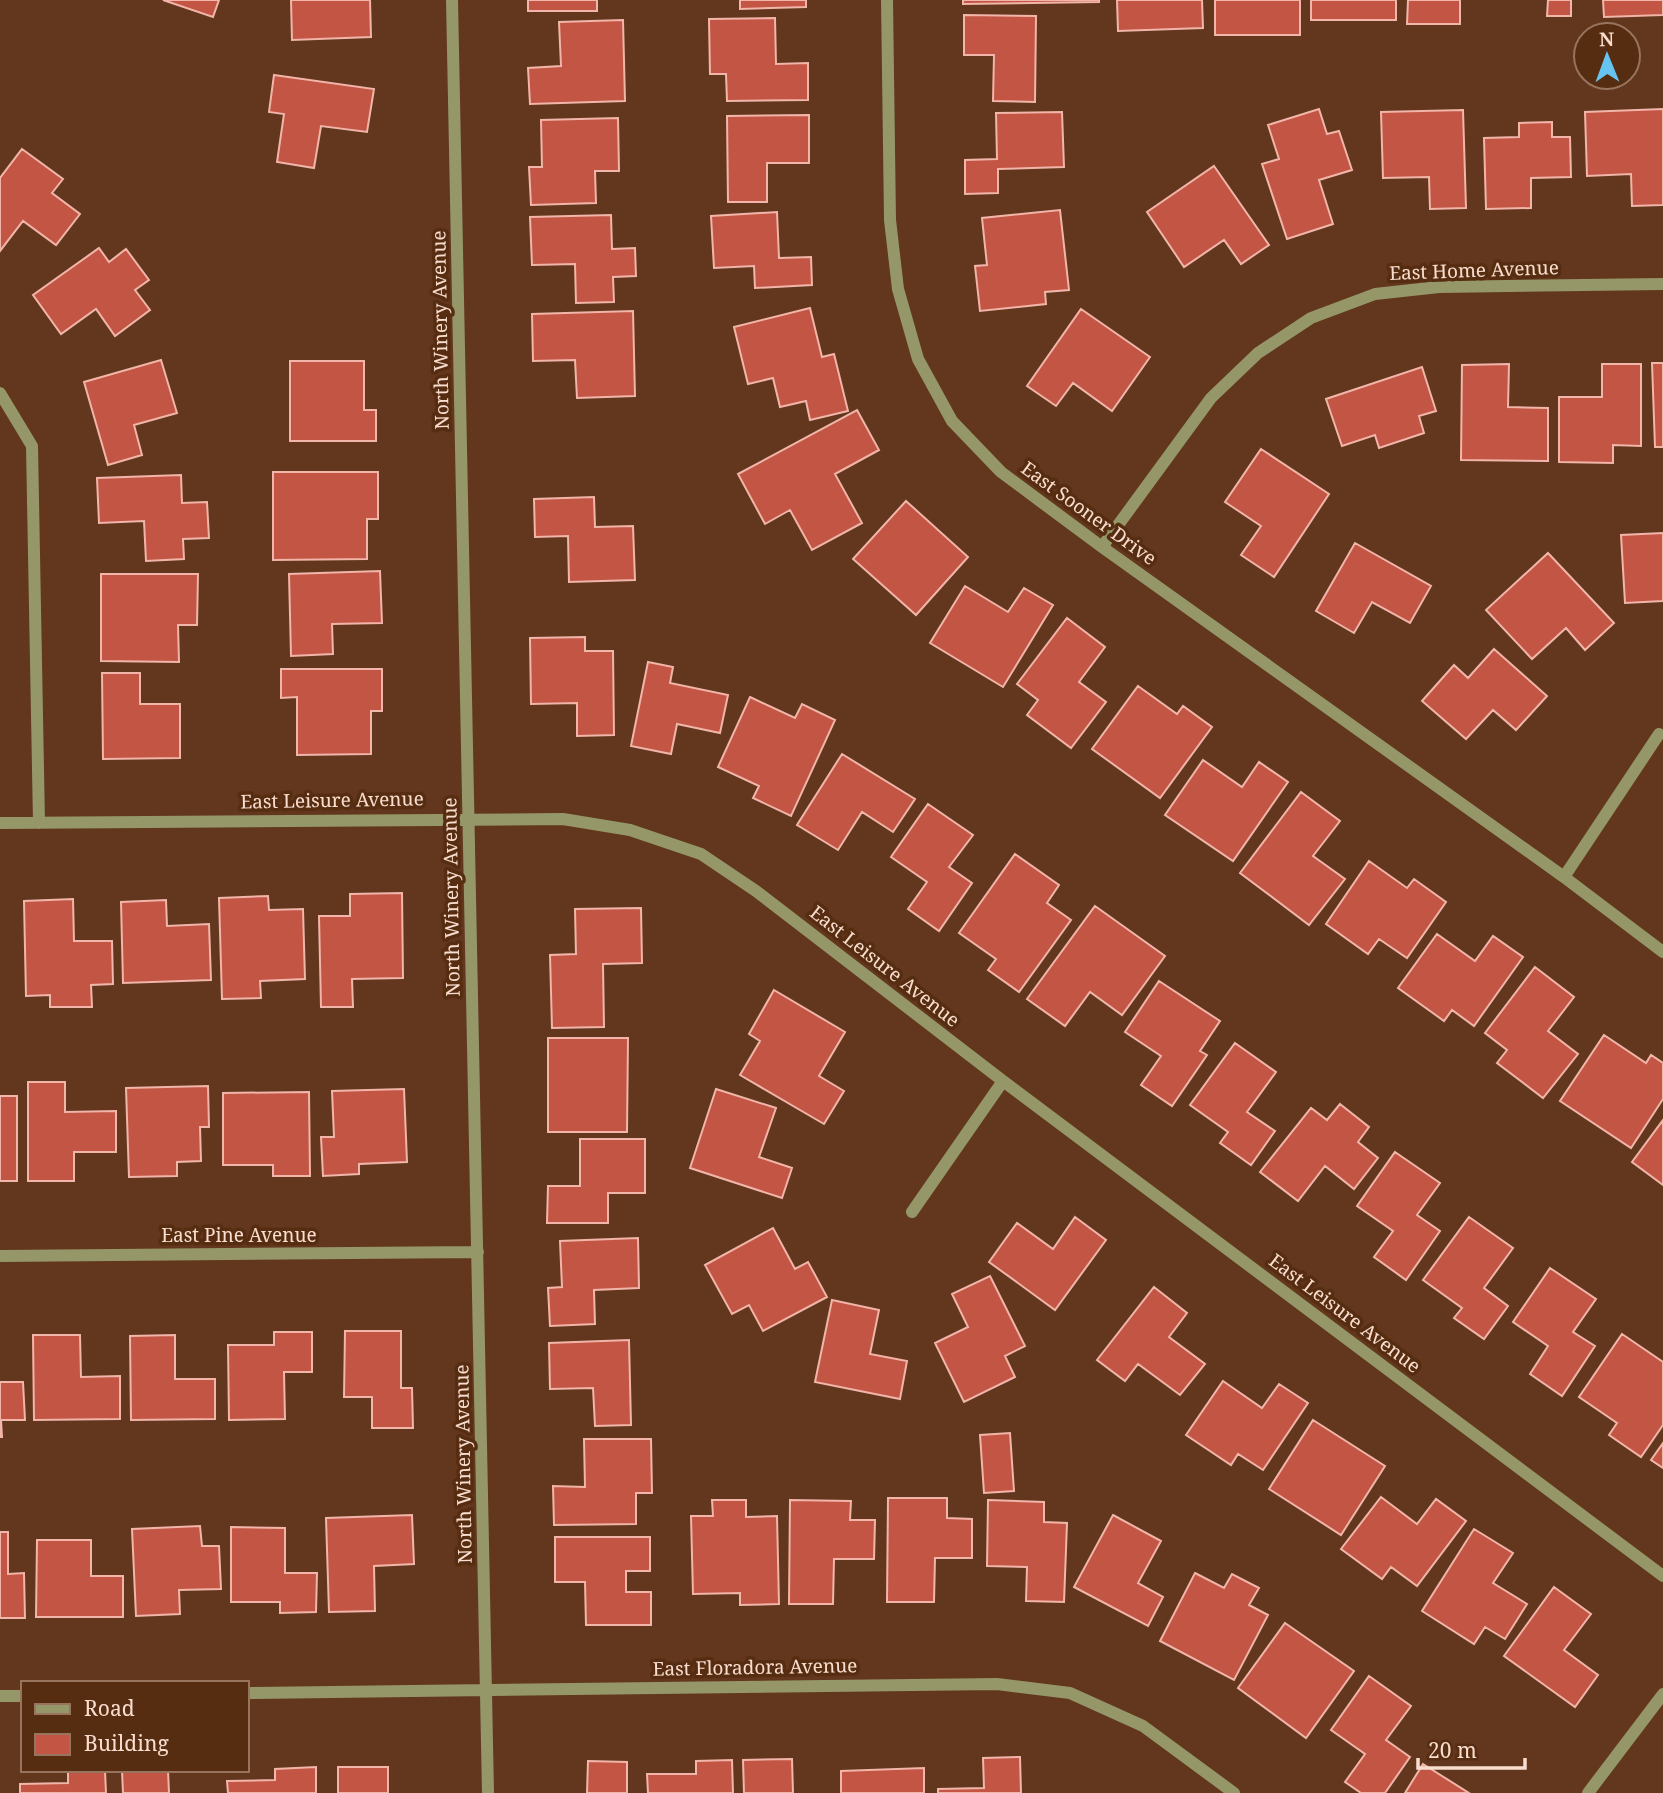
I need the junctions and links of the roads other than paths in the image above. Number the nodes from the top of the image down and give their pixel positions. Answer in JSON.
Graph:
{"nodes":[{"id":1,"x":453,"y":0,"type":"edge"},
{"id":2,"x":887,"y":0,"type":"edge"},
{"id":3,"x":1663,"y":284,"type":"edge"},
{"id":4,"x":0,"y":393,"type":"edge"},
{"id":5,"x":1102,"y":547,"type":"junction"},
{"id":6,"x":1660,"y":734,"type":"dead end"},
{"id":7,"x":469,"y":818,"type":"junction"},
{"id":8,"x":0,"y":823,"type":"edge"},
{"id":9,"x":39,"y":823,"type":"junction"},
{"id":10,"x":1564,"y":877,"type":"junction"},
{"id":11,"x":1663,"y":952,"type":"edge"},
{"id":12,"x":1003,"y":1081,"type":"junction"},
{"id":13,"x":912,"y":1212,"type":"dead end"},
{"id":14,"x":478,"y":1252,"type":"junction"},
{"id":15,"x":0,"y":1256,"type":"edge"},
{"id":16,"x":1663,"y":1576,"type":"edge"},
{"id":17,"x":486,"y":1690,"type":"junction"},
{"id":18,"x":248,"y":1693,"type":"edge"},
{"id":19,"x":1663,"y":1694,"type":"edge"},
{"id":20,"x":0,"y":1696,"type":"edge"},
{"id":21,"x":21,"y":1696,"type":"edge"},
{"id":22,"x":488,"y":1793,"type":"edge"},
{"id":23,"x":1234,"y":1793,"type":"edge"},
{"id":24,"x":1588,"y":1793,"type":"edge"}],
"edges":[{"from":1,"to":7,"type":"street","name":"North Winery Avenue"},
{"from":2,"to":5,"type":"street","name":"East Sooner Drive"},
{"from":3,"to":5,"type":"street","name":"East Home Avenue"},
{"from":4,"to":9,"type":"street"},
{"from":5,"to":10,"type":"street","name":"East Sooner Drive"},
{"from":6,"to":10,"type":"street"},
{"from":7,"to":9,"type":"street","name":"East Leisure Avenue"},
{"from":7,"to":12,"type":"street","name":"East Leisure Avenue"},
{"from":7,"to":14,"type":"street","name":"North Winery Avenue"},
{"from":8,"to":9,"type":"street","name":"East Leisure Avenue"},
{"from":10,"to":11,"type":"street","name":"East Sooner Drive"},
{"from":12,"to":13,"type":"street"},
{"from":12,"to":16,"type":"street","name":"East Leisure Avenue"},
{"from":14,"to":15,"type":"street","name":"East Pine Avenue"},
{"from":14,"to":17,"type":"street","name":"North Winery Avenue"},
{"from":17,"to":18,"type":"street","name":"East Floradora Avenue"},
{"from":17,"to":22,"type":"street","name":"North Winery Avenue"},
{"from":17,"to":23,"type":"street","name":"East Floradora Avenue"},
{"from":19,"to":24,"type":"street"},
{"from":20,"to":21,"type":"street"}]}
